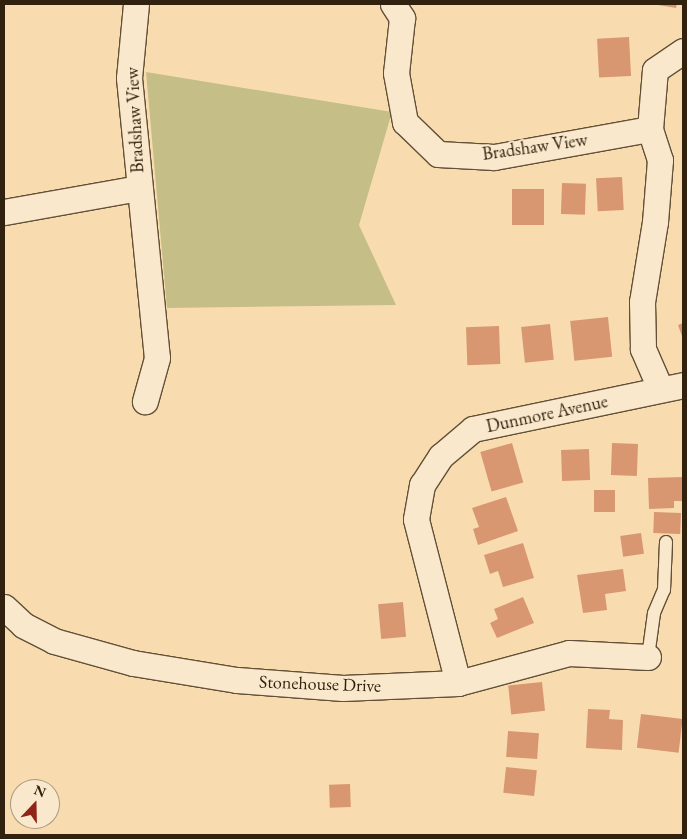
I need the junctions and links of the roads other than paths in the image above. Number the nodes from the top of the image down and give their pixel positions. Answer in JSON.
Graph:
{"nodes":[{"id":1,"x":136,"y":4,"type":"edge"},
{"id":2,"x":393,"y":4,"type":"edge"},
{"id":3,"x":683,"y":51,"type":"edge"},
{"id":4,"x":650,"y":129,"type":"junction"},
{"id":5,"x":139,"y":188,"type":"junction"},
{"id":6,"x":4,"y":212,"type":"edge"},
{"id":7,"x":672,"y":386,"type":"edge"},
{"id":8,"x":145,"y":401,"type":"dead end"},
{"id":9,"x":666,"y":542,"type":"dead end"},
{"id":10,"x":4,"y":608,"type":"edge"},
{"id":11,"x":648,"y":657,"type":"joint"},
{"id":12,"x":458,"y":683,"type":"junction"}],
"edges":[{"from":1,"to":5,"type":"street","name":"Bradshaw View"},
{"from":2,"to":4,"type":"street","name":"Bradshaw View"},
{"from":3,"to":4,"type":"street","name":"Dunmore Avenue"},
{"from":4,"to":7,"type":"street","name":"Dunmore Avenue"},
{"from":5,"to":6,"type":"street","name":"Bradshaw View"},
{"from":5,"to":8,"type":"street"},
{"from":7,"to":12,"type":"street","name":"Dunmore Avenue"},
{"from":9,"to":11,"type":"lane"},
{"from":10,"to":12,"type":"street","name":"Stonehouse Drive"},
{"from":11,"to":12,"type":"street","name":"Stonehouse Drive"}]}
